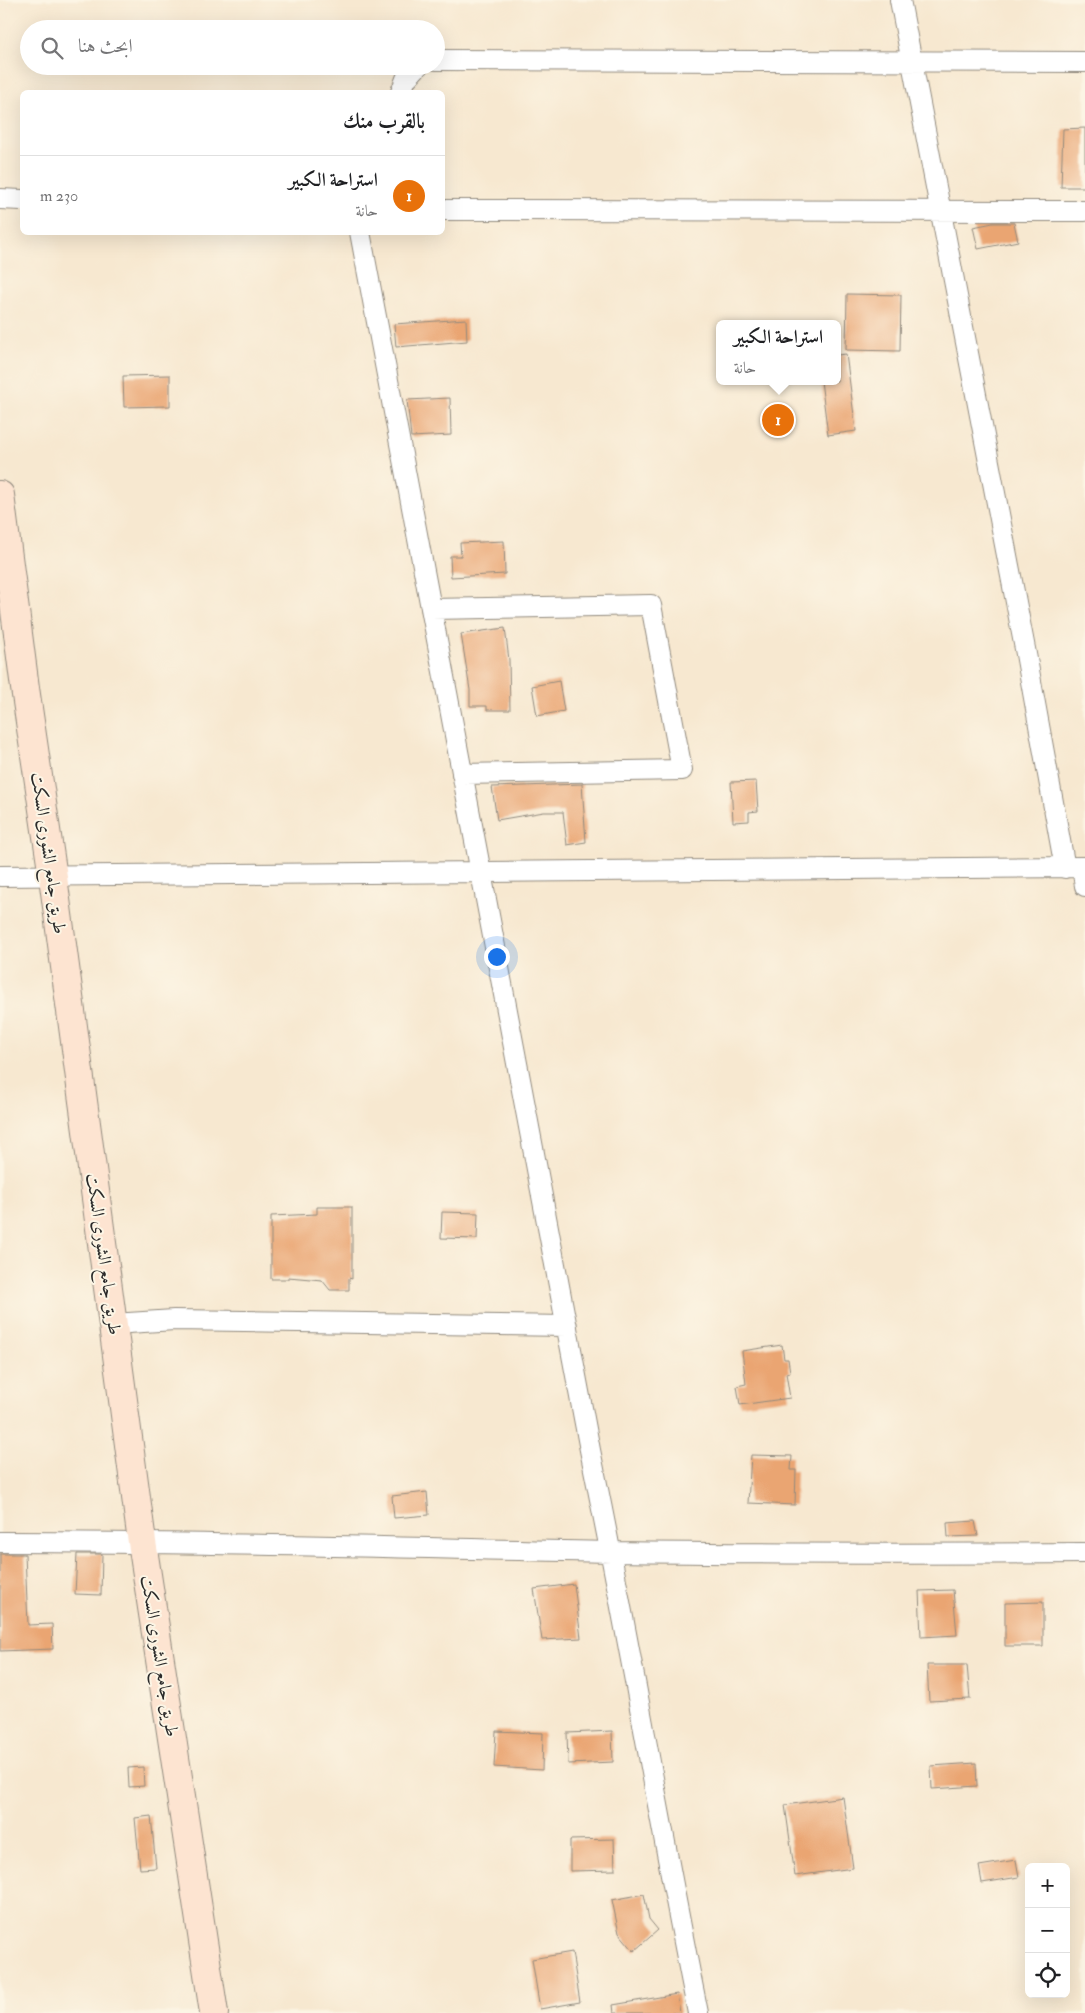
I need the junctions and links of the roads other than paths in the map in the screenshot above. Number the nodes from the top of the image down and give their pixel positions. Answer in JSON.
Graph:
{"nodes":[{"id":1,"x":900,"y":0,"type":"edge"},
{"id":2,"x":445,"y":60,"type":"edge"},
{"id":3,"x":912,"y":60,"type":"junction"},
{"id":4,"x":1085,"y":62,"type":"edge"},
{"id":5,"x":410,"y":75,"type":"edge"},
{"id":6,"x":402,"y":90,"type":"edge"},
{"id":7,"x":0,"y":199,"type":"edge"},
{"id":8,"x":20,"y":200,"type":"edge"},
{"id":9,"x":445,"y":210,"type":"edge"},
{"id":10,"x":941,"y":211,"type":"junction"},
{"id":11,"x":1085,"y":211,"type":"edge"},
{"id":12,"x":361,"y":235,"type":"edge"},
{"id":13,"x":0,"y":495,"type":"edge"},
{"id":14,"x":431,"y":608,"type":"junction"},
{"id":15,"x":462,"y":774,"type":"junction"},
{"id":16,"x":480,"y":872,"type":"junction"},
{"id":17,"x":1079,"y":872,"type":"edge"},
{"id":18,"x":0,"y":876,"type":"edge"},
{"id":19,"x":53,"y":877,"type":"junction"},
{"id":20,"x":113,"y":1324,"type":"junction"},
{"id":21,"x":567,"y":1326,"type":"junction"},
{"id":22,"x":0,"y":1542,"type":"edge"},
{"id":23,"x":142,"y":1542,"type":"junction"},
{"id":24,"x":612,"y":1552,"type":"junction"},
{"id":25,"x":1085,"y":1553,"type":"edge"},
{"id":26,"x":214,"y":2013,"type":"edge"},
{"id":27,"x":698,"y":2013,"type":"edge"}],
"edges":[{"from":1,"to":3,"type":"street"},
{"from":2,"to":3,"type":"street"},
{"from":3,"to":4,"type":"street"},
{"from":3,"to":10,"type":"street"},
{"from":5,"to":6,"type":"street"},
{"from":7,"to":8,"type":"street"},
{"from":9,"to":10,"type":"street"},
{"from":10,"to":11,"type":"street"},
{"from":10,"to":17,"type":"street"},
{"from":12,"to":14,"type":"street"},
{"from":13,"to":19,"type":"main road","name":"طريق جامع الشورى السكت"},
{"from":14,"to":15,"type":"street"},
{"from":14,"to":15,"type":"street"},
{"from":15,"to":16,"type":"street"},
{"from":16,"to":17,"type":"street"},
{"from":16,"to":19,"type":"street"},
{"from":16,"to":21,"type":"street"},
{"from":18,"to":19,"type":"street"},
{"from":19,"to":20,"type":"main road","name":"طريق جامع الشورى السكت"},
{"from":20,"to":21,"type":"street"},
{"from":20,"to":23,"type":"main road","name":"طريق جامع الشورى السكت"},
{"from":21,"to":24,"type":"street"},
{"from":22,"to":23,"type":"street"},
{"from":23,"to":24,"type":"street"},
{"from":23,"to":26,"type":"main road","name":"طريق جامع الشورى السكت"},
{"from":24,"to":25,"type":"street"},
{"from":24,"to":27,"type":"street"}]}
